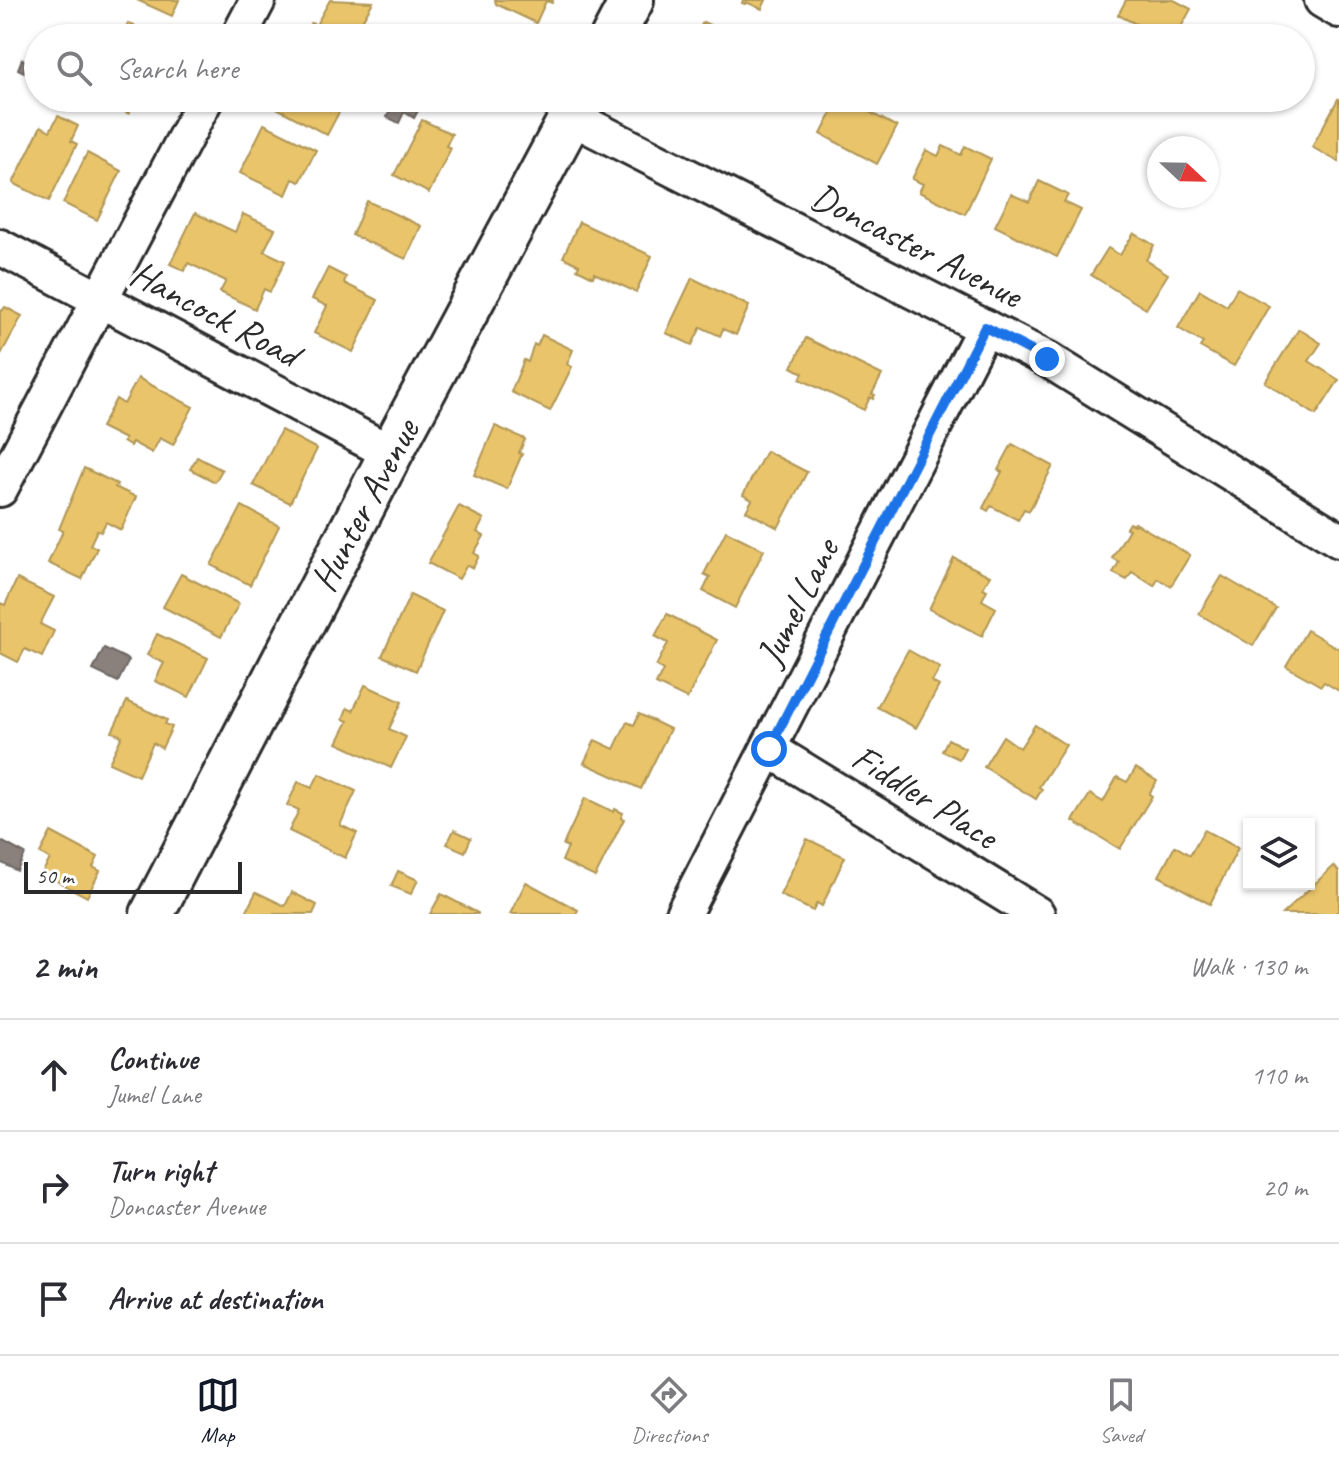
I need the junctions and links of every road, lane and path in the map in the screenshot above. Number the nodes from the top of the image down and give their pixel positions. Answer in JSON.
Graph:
{"nodes":[{"id":1,"x":258,"y":0,"type":"edge"},
{"id":2,"x":632,"y":0,"type":"edge"},
{"id":3,"x":1322,"y":0,"type":"edge"},
{"id":4,"x":1339,"y":10,"type":"edge"},
{"id":5,"x":245,"y":24,"type":"edge"},
{"id":6,"x":619,"y":24,"type":"edge"},
{"id":7,"x":199,"y":112,"type":"edge"},
{"id":8,"x":573,"y":112,"type":"edge"},
{"id":9,"x":585,"y":112,"type":"edge"},
{"id":10,"x":0,"y":247,"type":"edge"},
{"id":11,"x":99,"y":299,"type":"junction"},
{"id":12,"x":985,"y":327,"type":"junction"},
{"id":13,"x":391,"y":453,"type":"junction"},
{"id":14,"x":0,"y":489,"type":"edge"},
{"id":15,"x":1339,"y":540,"type":"edge"},
{"id":16,"x":769,"y":749,"type":"junction"},
{"id":17,"x":152,"y":914,"type":"edge"},
{"id":18,"x":683,"y":914,"type":"edge"},
{"id":19,"x":1037,"y":914,"type":"edge"}],
"edges":[{"from":1,"to":5,"type":"street"},
{"from":2,"to":6,"type":"street"},
{"from":3,"to":4,"type":"street"},
{"from":7,"to":11,"type":"street"},
{"from":8,"to":13,"type":"street","name":"Hunter Avenue"},
{"from":9,"to":12,"type":"street","name":"Doncaster Avenue"},
{"from":10,"to":11,"type":"street","name":"Hancock Road"},
{"from":11,"to":13,"type":"street","name":"Hancock Road"},
{"from":11,"to":14,"type":"street"},
{"from":12,"to":15,"type":"street","name":"Doncaster Avenue"},
{"from":12,"to":16,"type":"street","name":"Jumel Lane"},
{"from":13,"to":17,"type":"street","name":"Hunter Avenue"},
{"from":16,"to":18,"type":"street","name":"Jumel Lane"},
{"from":16,"to":19,"type":"street","name":"Fiddler Place"}]}
